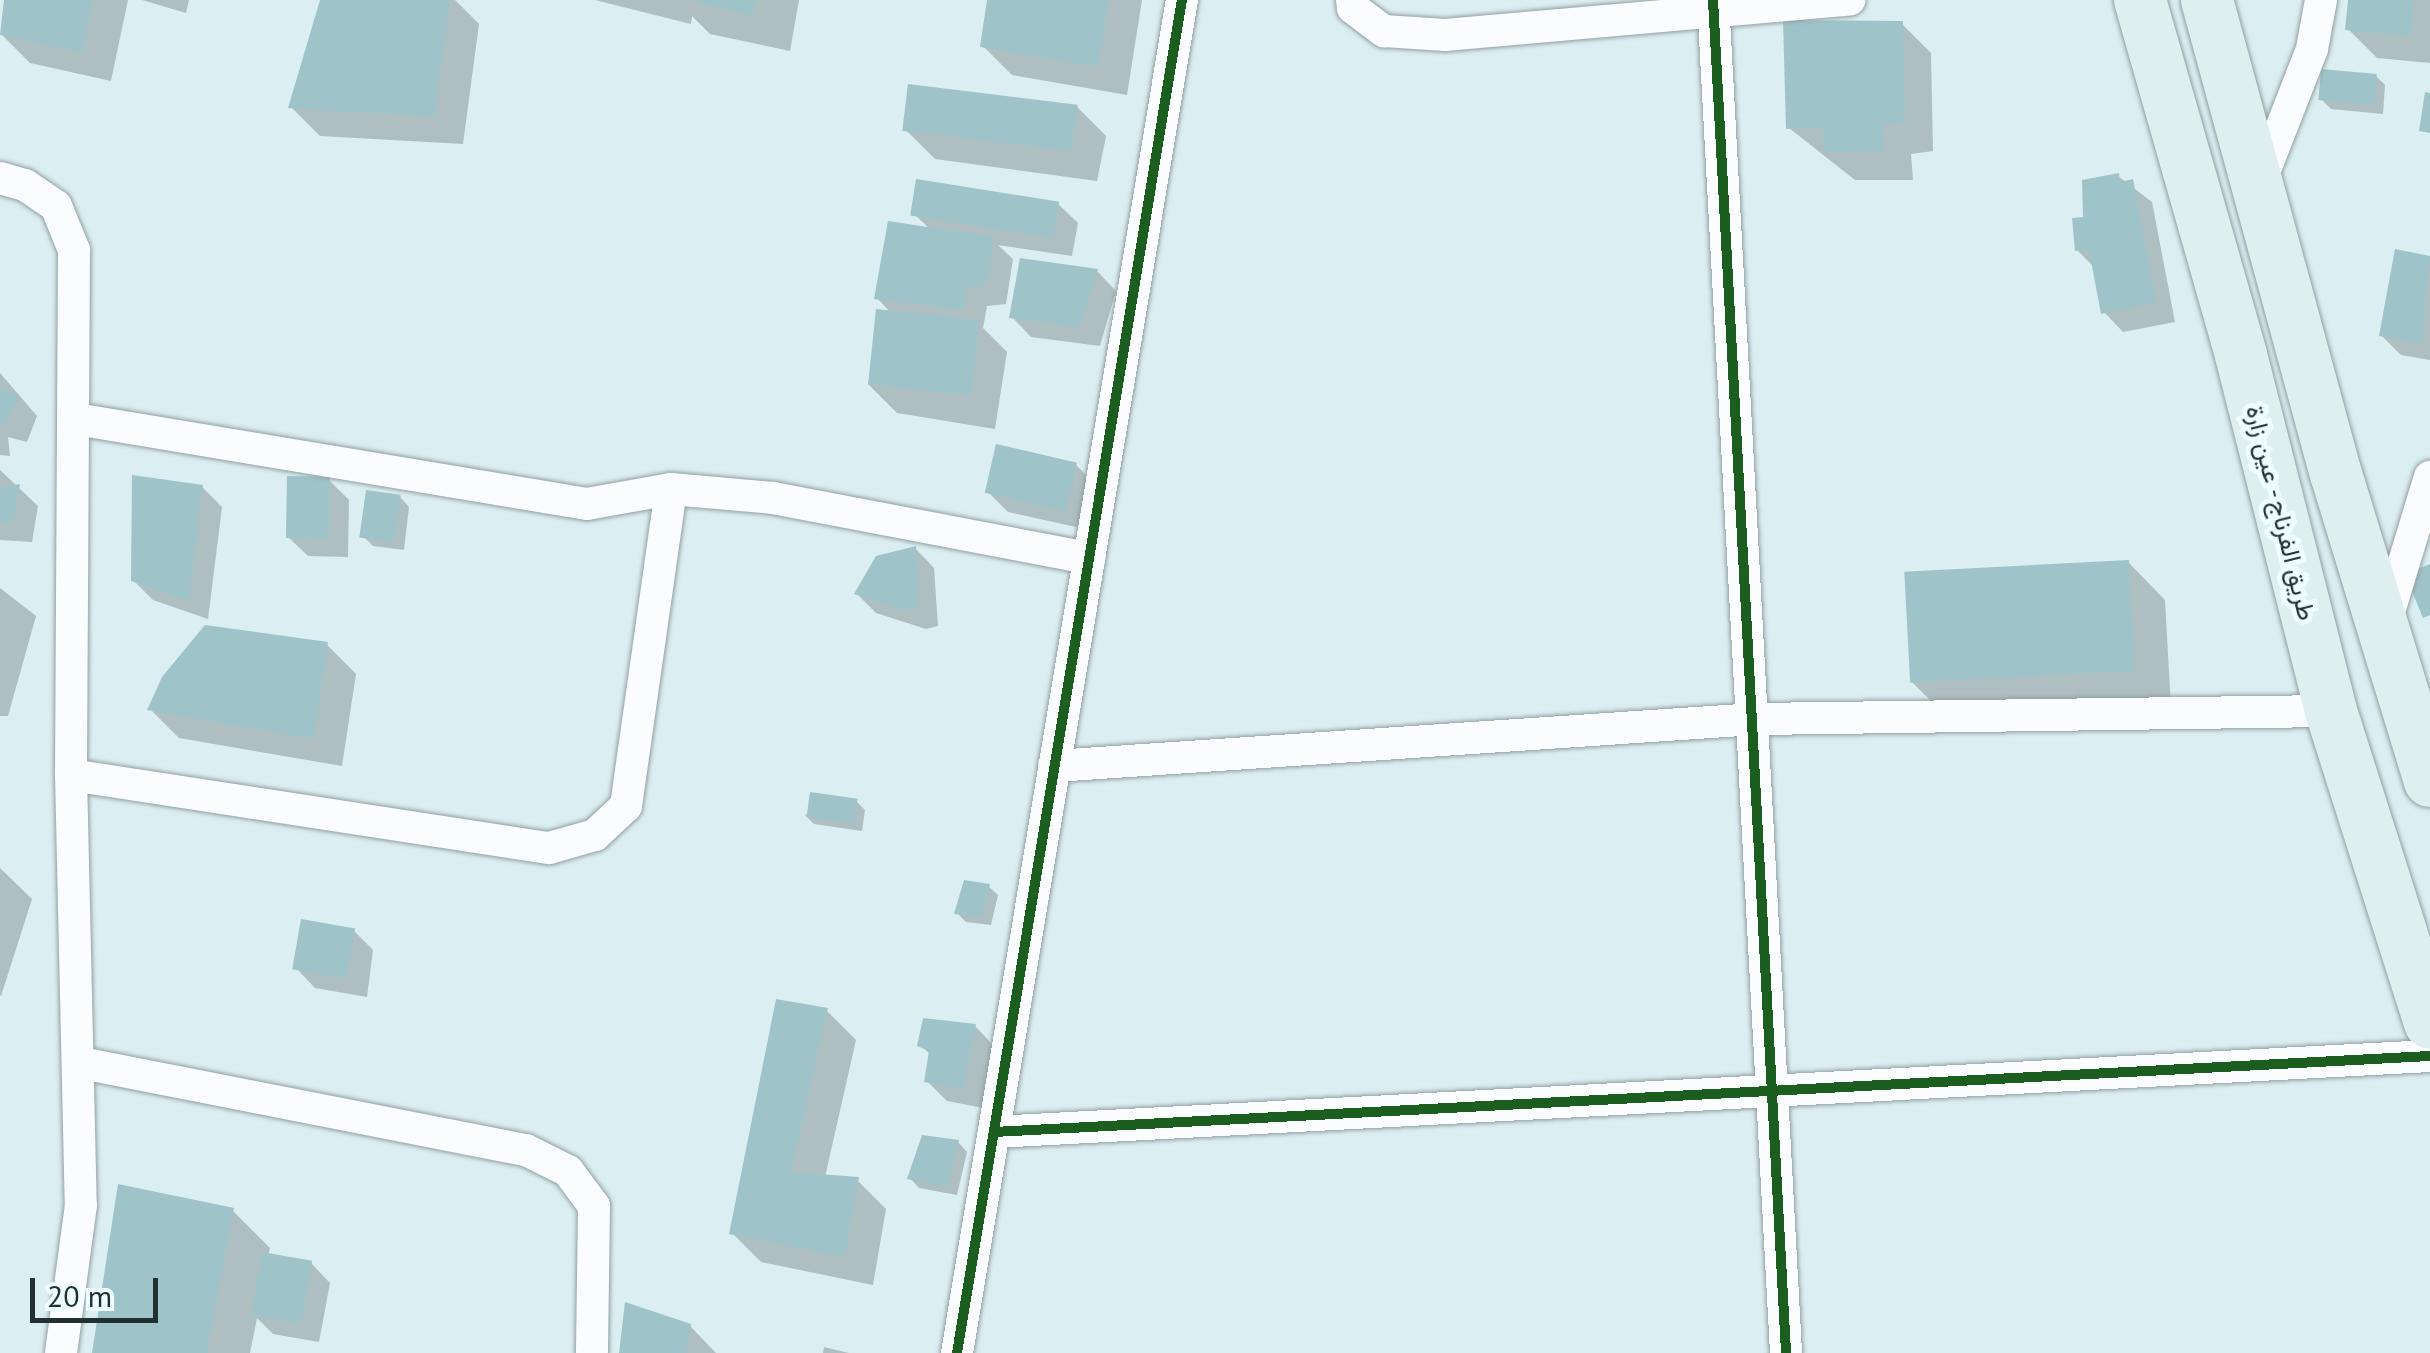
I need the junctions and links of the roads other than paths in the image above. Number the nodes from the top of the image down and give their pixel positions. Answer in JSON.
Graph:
{"nodes":[{"id":1,"x":1182,"y":0,"type":"edge"},
{"id":2,"x":1352,"y":0,"type":"edge"},
{"id":3,"x":1849,"y":0,"type":"edge"},
{"id":4,"x":2140,"y":0,"type":"edge"},
{"id":5,"x":2206,"y":0,"type":"edge"},
{"id":6,"x":2321,"y":0,"type":"edge"},
{"id":7,"x":1713,"y":4,"type":"edge"},
{"id":8,"x":0,"y":178,"type":"edge"},
{"id":9,"x":2257,"y":189,"type":"junction"},
{"id":10,"x":76,"y":419,"type":"junction"},
{"id":11,"x":2430,"y":477,"type":"edge"},
{"id":12,"x":671,"y":489,"type":"junction"},
{"id":13,"x":1089,"y":558,"type":"junction"},
{"id":14,"x":2383,"y":632,"type":"junction"},
{"id":15,"x":2331,"y":711,"type":"junction"},
{"id":16,"x":1756,"y":719,"type":"junction"},
{"id":17,"x":2421,"y":719,"type":"edge"},
{"id":18,"x":1054,"y":766,"type":"junction"},
{"id":19,"x":72,"y":776,"type":"junction"},
{"id":20,"x":2430,"y":781,"type":"edge"},
{"id":21,"x":2430,"y":1023,"type":"edge"},
{"id":22,"x":2430,"y":1056,"type":"edge"},
{"id":23,"x":81,"y":1063,"type":"junction"},
{"id":24,"x":1775,"y":1090,"type":"junction"},
{"id":25,"x":994,"y":1132,"type":"junction"},
{"id":26,"x":62,"y":1353,"type":"edge"},
{"id":27,"x":592,"y":1353,"type":"edge"},
{"id":28,"x":958,"y":1353,"type":"edge"},
{"id":29,"x":1786,"y":1353,"type":"edge"}],
"edges":[{"from":1,"to":13,"type":"street"},
{"from":2,"to":7,"type":"street"},
{"from":3,"to":7,"type":"street"},
{"from":4,"to":15,"type":"main road","name":"طريق الفرناج - عين زارة"},
{"from":5,"to":9,"type":"main road"},
{"from":6,"to":9,"type":"street"},
{"from":7,"to":16,"type":"street"},
{"from":8,"to":10,"type":"street"},
{"from":9,"to":14,"type":"main road"},
{"from":10,"to":12,"type":"street"},
{"from":10,"to":19,"type":"street"},
{"from":11,"to":14,"type":"street"},
{"from":12,"to":13,"type":"street"},
{"from":12,"to":19,"type":"street"},
{"from":13,"to":18,"type":"street"},
{"from":14,"to":17,"type":"main road"},
{"from":15,"to":16,"type":"street"},
{"from":15,"to":21,"type":"main road","name":"طريق الفرناج - عين زارة"},
{"from":16,"to":18,"type":"street"},
{"from":16,"to":24,"type":"street"},
{"from":17,"to":20,"type":"main road"},
{"from":18,"to":25,"type":"street"},
{"from":19,"to":23,"type":"street"},
{"from":22,"to":24,"type":"street"},
{"from":23,"to":26,"type":"street"},
{"from":23,"to":27,"type":"street"},
{"from":24,"to":25,"type":"street"},
{"from":24,"to":29,"type":"street"},
{"from":25,"to":28,"type":"street"}]}
